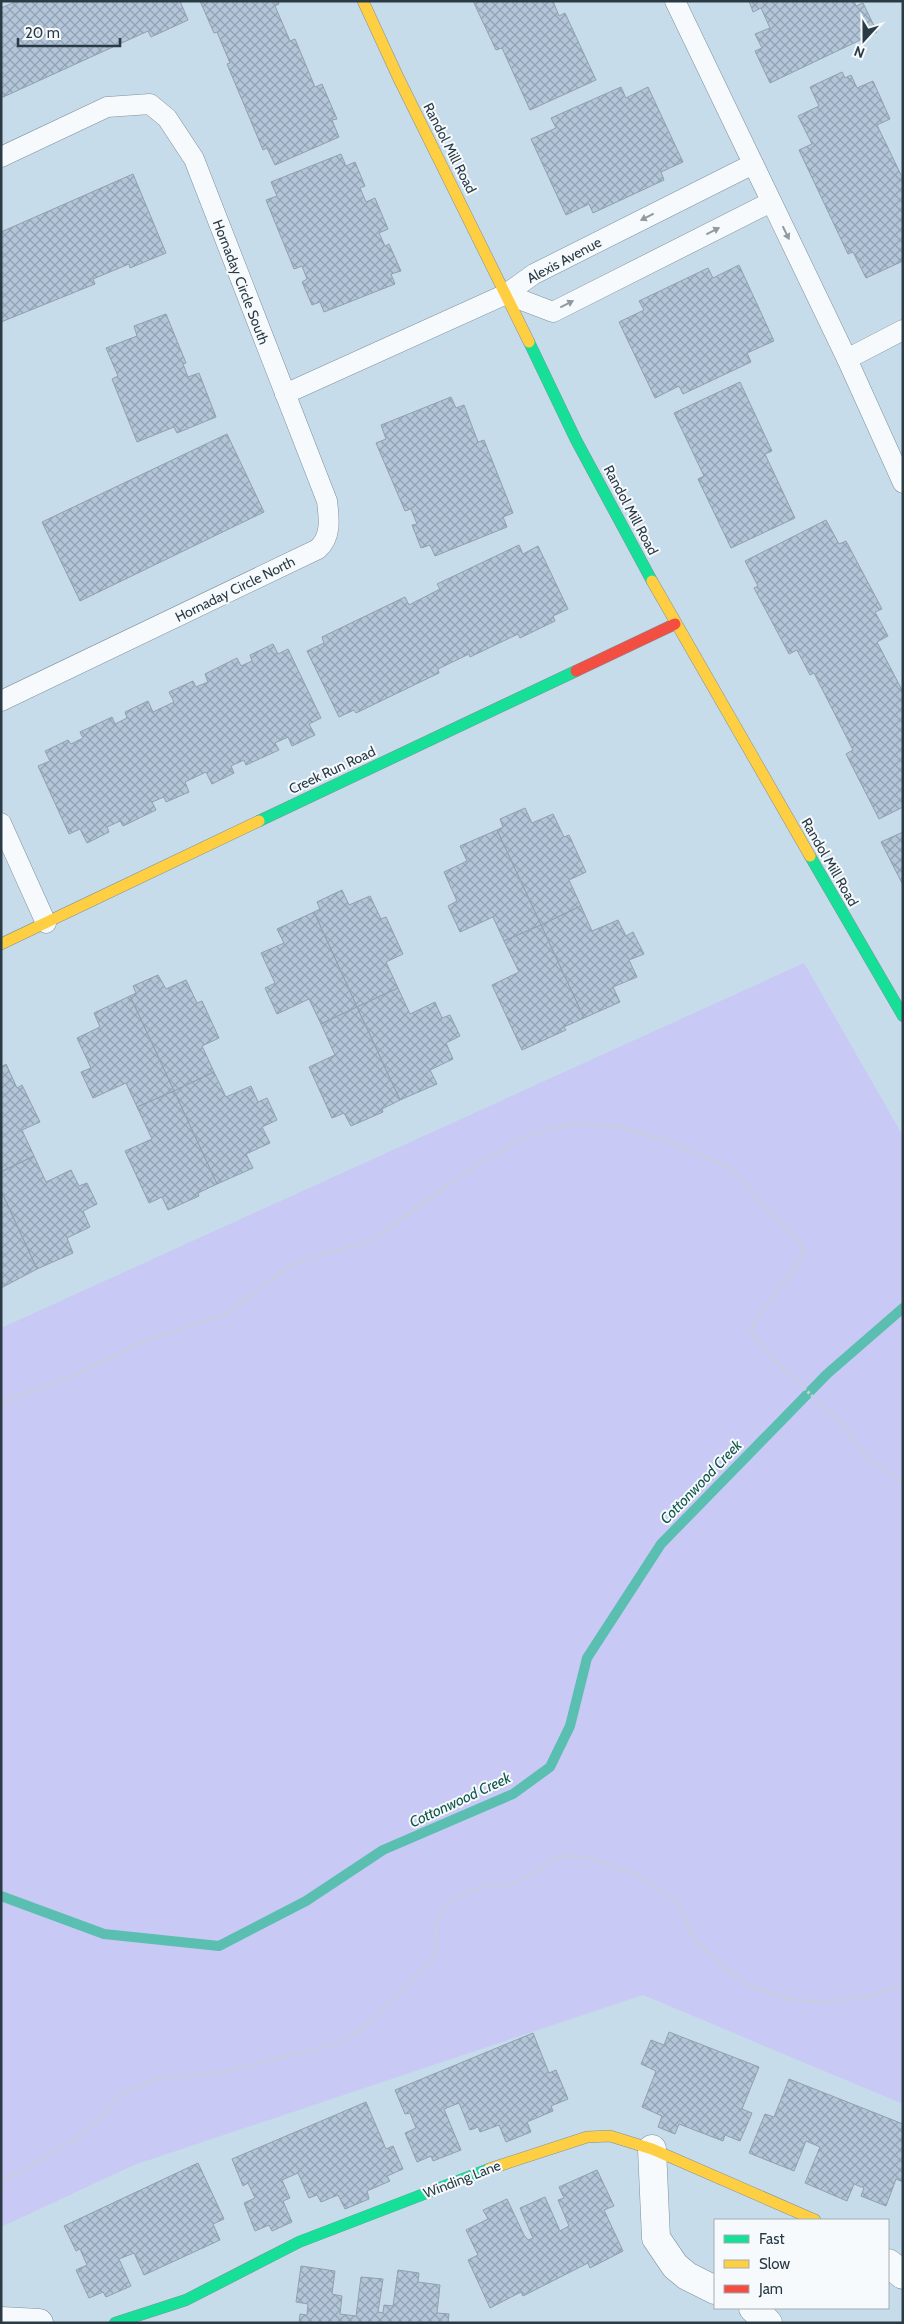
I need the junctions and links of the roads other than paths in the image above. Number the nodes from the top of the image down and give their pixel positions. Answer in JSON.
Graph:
{"nodes":[{"id":1,"x":363,"y":1,"type":"edge"},
{"id":2,"x":675,"y":1,"type":"edge"},
{"id":3,"x":1,"y":157,"type":"edge"},
{"id":4,"x":753,"y":164,"type":"junction"},
{"id":5,"x":771,"y":202,"type":"junction"},
{"id":6,"x":506,"y":294,"type":"junction"},
{"id":7,"x":903,"y":330,"type":"edge"},
{"id":8,"x":847,"y":359,"type":"junction"},
{"id":9,"x":285,"y":394,"type":"junction"},
{"id":10,"x":903,"y":482,"type":"edge"},
{"id":11,"x":675,"y":624,"type":"junction"},
{"id":12,"x":1,"y":700,"type":"edge"},
{"id":13,"x":1,"y":823,"type":"edge"},
{"id":14,"x":46,"y":923,"type":"junction"},
{"id":15,"x":1,"y":944,"type":"edge"},
{"id":16,"x":898,"y":996,"type":"edge"},
{"id":17,"x":903,"y":1016,"type":"edge"},
{"id":18,"x":652,"y":2149,"type":"junction"},
{"id":19,"x":813,"y":2219,"type":"edge"},
{"id":20,"x":889,"y":2264,"type":"edge"},
{"id":21,"x":903,"y":2275,"type":"edge"},
{"id":22,"x":714,"y":2290,"type":"edge"},
{"id":23,"x":754,"y":2309,"type":"edge"},
{"id":24,"x":1,"y":2321,"type":"edge"},
{"id":25,"x":39,"y":2323,"type":"edge"},
{"id":26,"x":115,"y":2323,"type":"edge"},
{"id":27,"x":768,"y":2323,"type":"edge"}],
"edges":[{"from":1,"to":6,"type":"street","name":"Randol Mill Road"},
{"from":2,"to":4,"type":"lane"},
{"from":3,"to":9,"type":"lane","name":"Hornaday Circle South"},
{"from":4,"to":5,"type":"lane"},
{"from":4,"to":6,"type":"lane","name":"Alexis Avenue","one_way":true},
{"from":6,"to":5,"type":"lane","name":"Alexis Avenue","one_way":true},
{"from":5,"to":8,"type":"lane","one_way":true},
{"from":6,"to":9,"type":"lane"},
{"from":6,"to":11,"type":"street","name":"Randol Mill Road"},
{"from":7,"to":8,"type":"lane"},
{"from":8,"to":10,"type":"lane"},
{"from":9,"to":12,"type":"lane","name":"Hornaday Circle North"},
{"from":11,"to":14,"type":"street","name":"Creek Run Road"},
{"from":11,"to":16,"type":"street","name":"Randol Mill Road"},
{"from":13,"to":14,"type":"lane"},
{"from":14,"to":15,"type":"street","name":"Creek Run Road"},
{"from":16,"to":17,"type":"street","name":"Randol Mill Road"},
{"from":18,"to":19,"type":"street","name":"Winding Lane"},
{"from":18,"to":22,"type":"street"},
{"from":18,"to":26,"type":"street","name":"Winding Lane"},
{"from":20,"to":21,"type":"street"},
{"from":23,"to":27,"type":"street"},
{"from":24,"to":25,"type":"street"}]}
